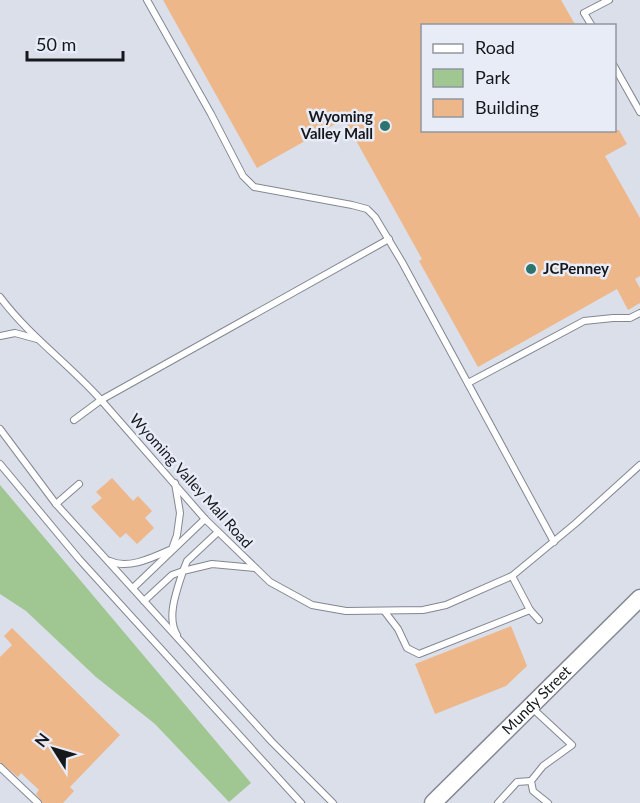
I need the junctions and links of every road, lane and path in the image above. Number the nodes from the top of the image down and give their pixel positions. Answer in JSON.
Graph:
{"nodes":[{"id":1,"x":147,"y":0,"type":"edge"},
{"id":2,"x":609,"y":0,"type":"edge"},
{"id":3,"x":591,"y":24,"type":"edge"},
{"id":4,"x":616,"y":68,"type":"edge"},
{"id":5,"x":640,"y":112,"type":"edge"},
{"id":6,"x":389,"y":239,"type":"junction"},
{"id":7,"x":0,"y":297,"type":"edge"},
{"id":8,"x":640,"y":313,"type":"edge"},
{"id":9,"x":0,"y":336,"type":"edge"},
{"id":10,"x":39,"y":339,"type":"junction"},
{"id":11,"x":468,"y":383,"type":"junction"},
{"id":12,"x":101,"y":400,"type":"junction"},
{"id":13,"x":74,"y":420,"type":"dead end"},
{"id":14,"x":0,"y":429,"type":"edge"},
{"id":15,"x":0,"y":464,"type":"edge"},
{"id":16,"x":640,"y":465,"type":"edge"},
{"id":17,"x":175,"y":482,"type":"junction"},
{"id":18,"x":79,"y":484,"type":"dead end"},
{"id":19,"x":56,"y":504,"type":"junction"},
{"id":20,"x":205,"y":519,"type":"junction"},
{"id":21,"x":218,"y":532,"type":"junction"},
{"id":22,"x":554,"y":542,"type":"junction"},
{"id":23,"x":172,"y":549,"type":"junction"},
{"id":24,"x":100,"y":552,"type":"junction"},
{"id":25,"x":255,"y":568,"type":"junction"},
{"id":26,"x":183,"y":572,"type":"junction"},
{"id":27,"x":512,"y":576,"type":"junction"},
{"id":28,"x":133,"y":588,"type":"junction"},
{"id":29,"x":640,"y":598,"type":"edge"},
{"id":30,"x":144,"y":601,"type":"junction"},
{"id":31,"x":530,"y":609,"type":"junction"},
{"id":32,"x":386,"y":612,"type":"junction"},
{"id":33,"x":539,"y":620,"type":"dead end"},
{"id":34,"x":181,"y":644,"type":"junction"},
{"id":35,"x":531,"y":706,"type":"junction"},
{"id":36,"x":0,"y":767,"type":"edge"},
{"id":37,"x":531,"y":781,"type":"junction"},
{"id":38,"x":435,"y":802,"type":"edge"},
{"id":39,"x":38,"y":803,"type":"edge"},
{"id":40,"x":301,"y":803,"type":"edge"},
{"id":41,"x":333,"y":803,"type":"edge"},
{"id":42,"x":498,"y":803,"type":"edge"},
{"id":43,"x":548,"y":803,"type":"edge"}],
"edges":[{"from":1,"to":6,"type":"lane"},
{"from":2,"to":3,"type":"lane"},
{"from":4,"to":5,"type":"lane"},
{"from":6,"to":11,"type":"lane"},
{"from":6,"to":12,"type":"lane"},
{"from":7,"to":10,"type":"lane","name":"Wyoming Valley Mall Road"},
{"from":8,"to":11,"type":"lane"},
{"from":9,"to":10,"type":"lane"},
{"from":10,"to":12,"type":"lane","name":"Wyoming Valley Mall Road"},
{"from":11,"to":22,"type":"lane"},
{"from":12,"to":13,"type":"lane"},
{"from":12,"to":17,"type":"lane","name":"Wyoming Valley Mall Road"},
{"from":14,"to":19,"type":"lane"},
{"from":15,"to":40,"type":"lane"},
{"from":16,"to":22,"type":"lane","name":"Wyoming Valley Mall Road"},
{"from":17,"to":20,"type":"lane","name":"Wyoming Valley Mall Road"},
{"from":17,"to":23,"type":"lane"},
{"from":18,"to":19,"type":"lane"},
{"from":19,"to":24,"type":"lane"},
{"from":20,"to":21,"type":"lane","name":"Wyoming Valley Mall Road"},
{"from":20,"to":23,"type":"lane"},
{"from":21,"to":25,"type":"lane","name":"Wyoming Valley Mall Road"},
{"from":21,"to":26,"type":"lane"},
{"from":22,"to":27,"type":"lane","name":"Wyoming Valley Mall Road"},
{"from":23,"to":24,"type":"lane"},
{"from":23,"to":28,"type":"lane"},
{"from":24,"to":28,"type":"lane"},
{"from":25,"to":26,"type":"lane"},
{"from":25,"to":32,"type":"lane","name":"Wyoming Valley Mall Road"},
{"from":26,"to":30,"type":"lane"},
{"from":26,"to":34,"type":"lane"},
{"from":27,"to":31,"type":"lane"},
{"from":27,"to":32,"type":"lane","name":"Wyoming Valley Mall Road"},
{"from":28,"to":30,"type":"lane"},
{"from":29,"to":35,"type":"main road","name":"Mundy Street"},
{"from":30,"to":34,"type":"lane"},
{"from":31,"to":32,"type":"lane"},
{"from":31,"to":33,"type":"lane"},
{"from":34,"to":41,"type":"lane"},
{"from":35,"to":37,"type":"lane"},
{"from":35,"to":38,"type":"main road","name":"Mundy Street"},
{"from":36,"to":39,"type":"lane"},
{"from":37,"to":42,"type":"lane"},
{"from":37,"to":43,"type":"lane"}]}
